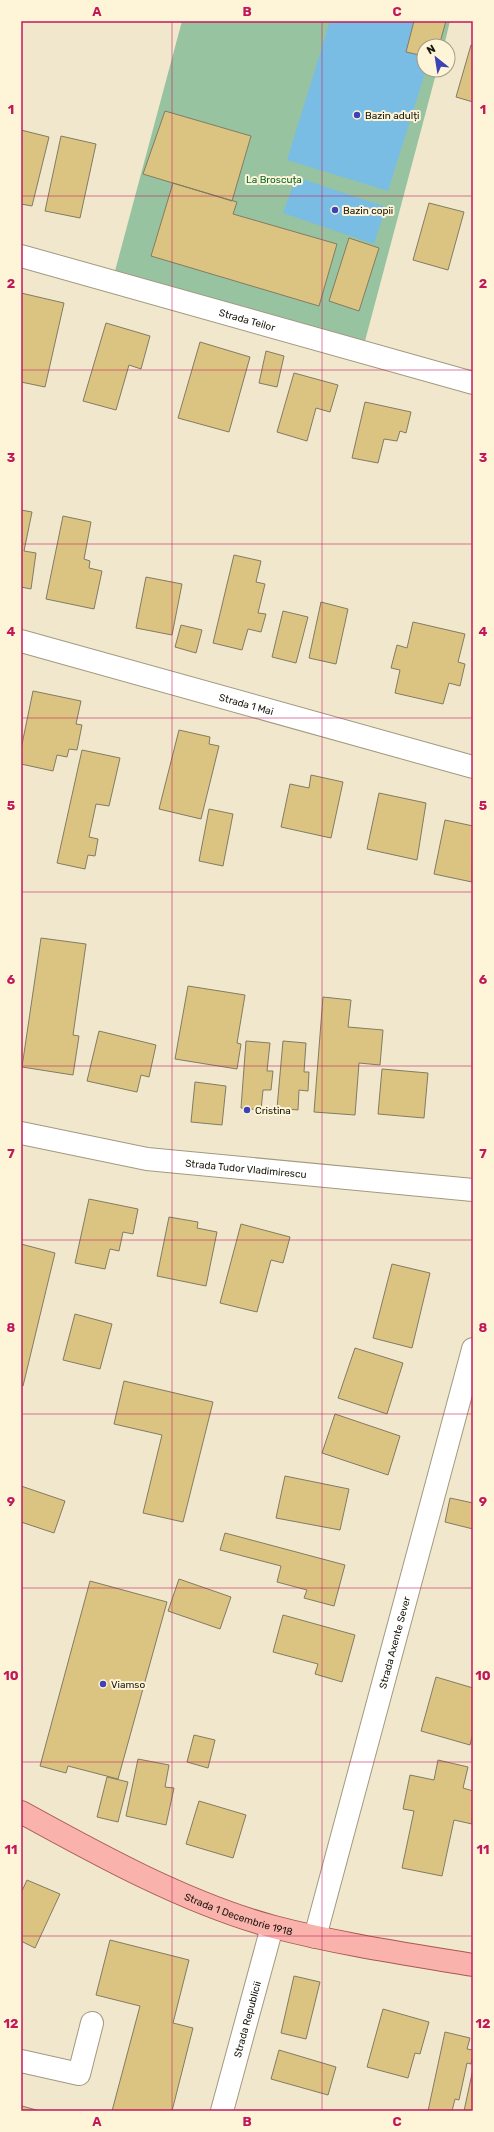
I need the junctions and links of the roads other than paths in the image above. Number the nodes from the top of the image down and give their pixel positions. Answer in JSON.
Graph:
{"nodes":[{"id":1,"x":21,"y":256,"type":"edge"},
{"id":2,"x":473,"y":383,"type":"edge"},
{"id":3,"x":21,"y":640,"type":"edge"},
{"id":4,"x":473,"y":767,"type":"edge"},
{"id":5,"x":21,"y":1133,"type":"edge"},
{"id":6,"x":473,"y":1190,"type":"edge"},
{"id":7,"x":473,"y":1349,"type":"edge"},
{"id":8,"x":21,"y":1812,"type":"edge"},
{"id":9,"x":272,"y":1927,"type":"junction"},
{"id":10,"x":316,"y":1937,"type":"junction"},
{"id":11,"x":473,"y":1964,"type":"edge"},
{"id":12,"x":92,"y":2024,"type":"dead end"},
{"id":13,"x":21,"y":2061,"type":"edge"},
{"id":14,"x":222,"y":2111,"type":"edge"}],
"edges":[{"from":1,"to":2,"type":"street","name":"Strada Teilor"},
{"from":3,"to":4,"type":"street","name":"Strada 1 Mai"},
{"from":5,"to":6,"type":"street","name":"Strada Tudor Vladimirescu"},
{"from":7,"to":10,"type":"street","name":"Strada Axente Sever"},
{"from":8,"to":9,"type":"main road","name":"Strada 1 Decembrie 1918"},
{"from":9,"to":10,"type":"main road","name":"Strada 1 Decembrie 1918"},
{"from":9,"to":14,"type":"street","name":"Strada Republicii"},
{"from":10,"to":11,"type":"main road","name":"Strada 1 Decembrie 1918"},
{"from":12,"to":13,"type":"street"}]}
